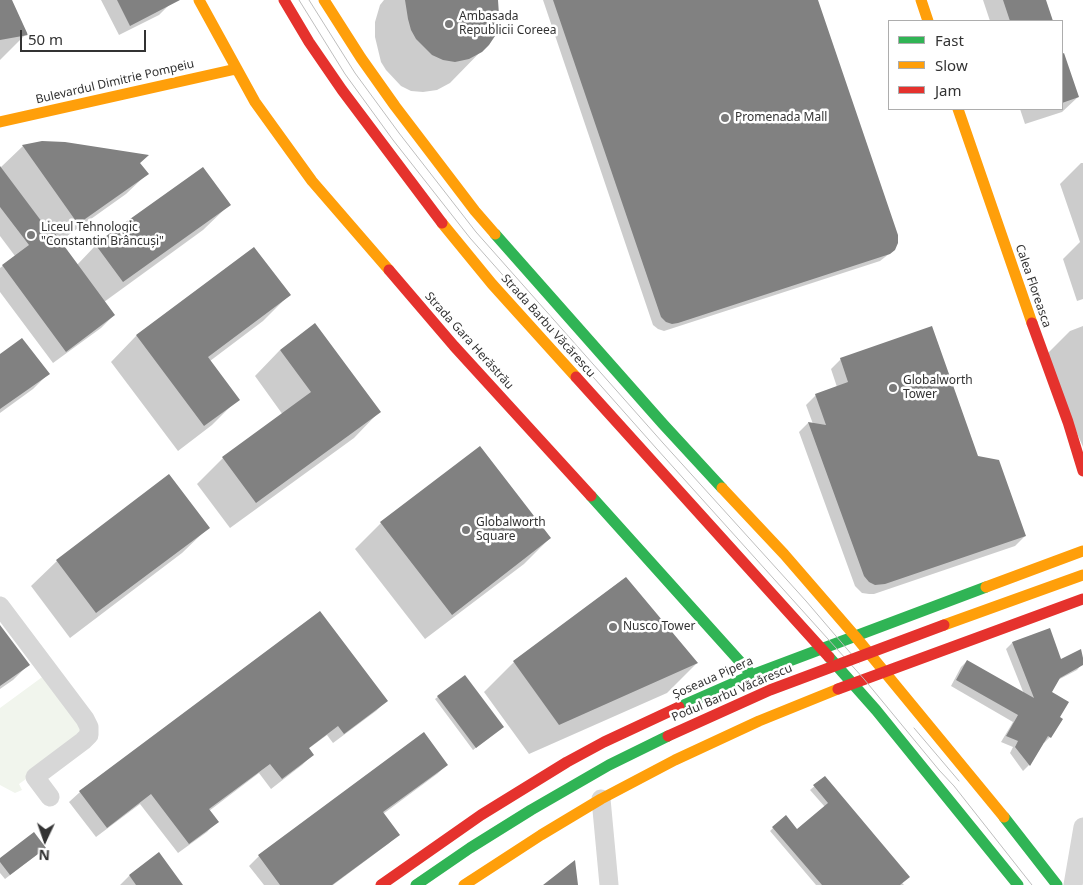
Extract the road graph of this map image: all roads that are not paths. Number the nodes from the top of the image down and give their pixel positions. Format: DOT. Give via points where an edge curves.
graph roads {
  1 [pos="199,0"];
  2 [pos="284,0"];
  3 [pos="324,0"];
  4 [pos="921,0"];
  5 [pos="928,20"];
  6 [pos="236,69"];
  7 [pos="958,110"];
  8 [pos="0,122"];
  9 [pos="1083,471"];
  10 [pos="1083,551"];
  11 [pos="1083,575"];
  12 [pos="1083,599"];
  13 [pos="0,606"];
  14 [pos="856,636"];
  15 [pos="822,648"];
  16 [pos="884,672"];
  17 [pos="752,675"];
  18 [pos="853,683"];
  19 [pos="50,797"];
  20 [pos="601,799"];
  21 [pos="1083,827"];
  22 [pos="381,885"];
  23 [pos="416,885"];
  24 [pos="464,885"];
  25 [pos="609,885"];
  26 [pos="1018,885"];
  27 [pos="1057,885"];
  28 [pos="1073,885"];
  1 -- 6 [label="main road, Strada Gara Herăstrău"];
  2 -- 15 [label="main road, Strada Barbu Văcărescu" via="348,98 454,239"];
  3 -- 14 [label="main road, Strada Barbu Văcărescu" via="395,106 475,212"];
  4 -- 5 [label="main road"];
  6 -- 8 [label="main road, Bulevardul Dimitrie Pompeiu"];
  6 -- 17 [label="main road, Strada Gara Herăstrău" via="299,164 368,248"];
  7 -- 9 [label="main road, Calea Floreasca"];
  10 -- 14 [label="main road, Șoseaua Pipera"];
  11 -- 23 [label="main road, Podul Barbu Văcărescu, bridge" via="722,710 609,765 531,810"];
  12 -- 16 [label="main road"];
  13 -- 19 [label="street" via="89,727 89,735 83,741 35,777"];
  14 -- 15 [label="main road, Șoseaua Pipera"];
  14 -- 16 [label="main road, Strada Barbu Văcărescu"];
  15 -- 17 [label="main road, Șoseaua Pipera"];
  15 -- 18 [label="main road, Strada Barbu Văcărescu"];
  16 -- 18 [label="main road"];
  16 -- 27 [label="main road, Strada Barbu Văcărescu"];
  17 -- 22 [label="main road, Șoseaua Pipera" via="567,762 481,815"];
  18 -- 20 [label="main road" via="750,725"];
  18 -- 26 [label="main road, Strada Barbu Văcărescu"];
  20 -- 24 [label="main road"];
  20 -- 25 [label="street"];
  21 -- 28 [label="street"];
}
